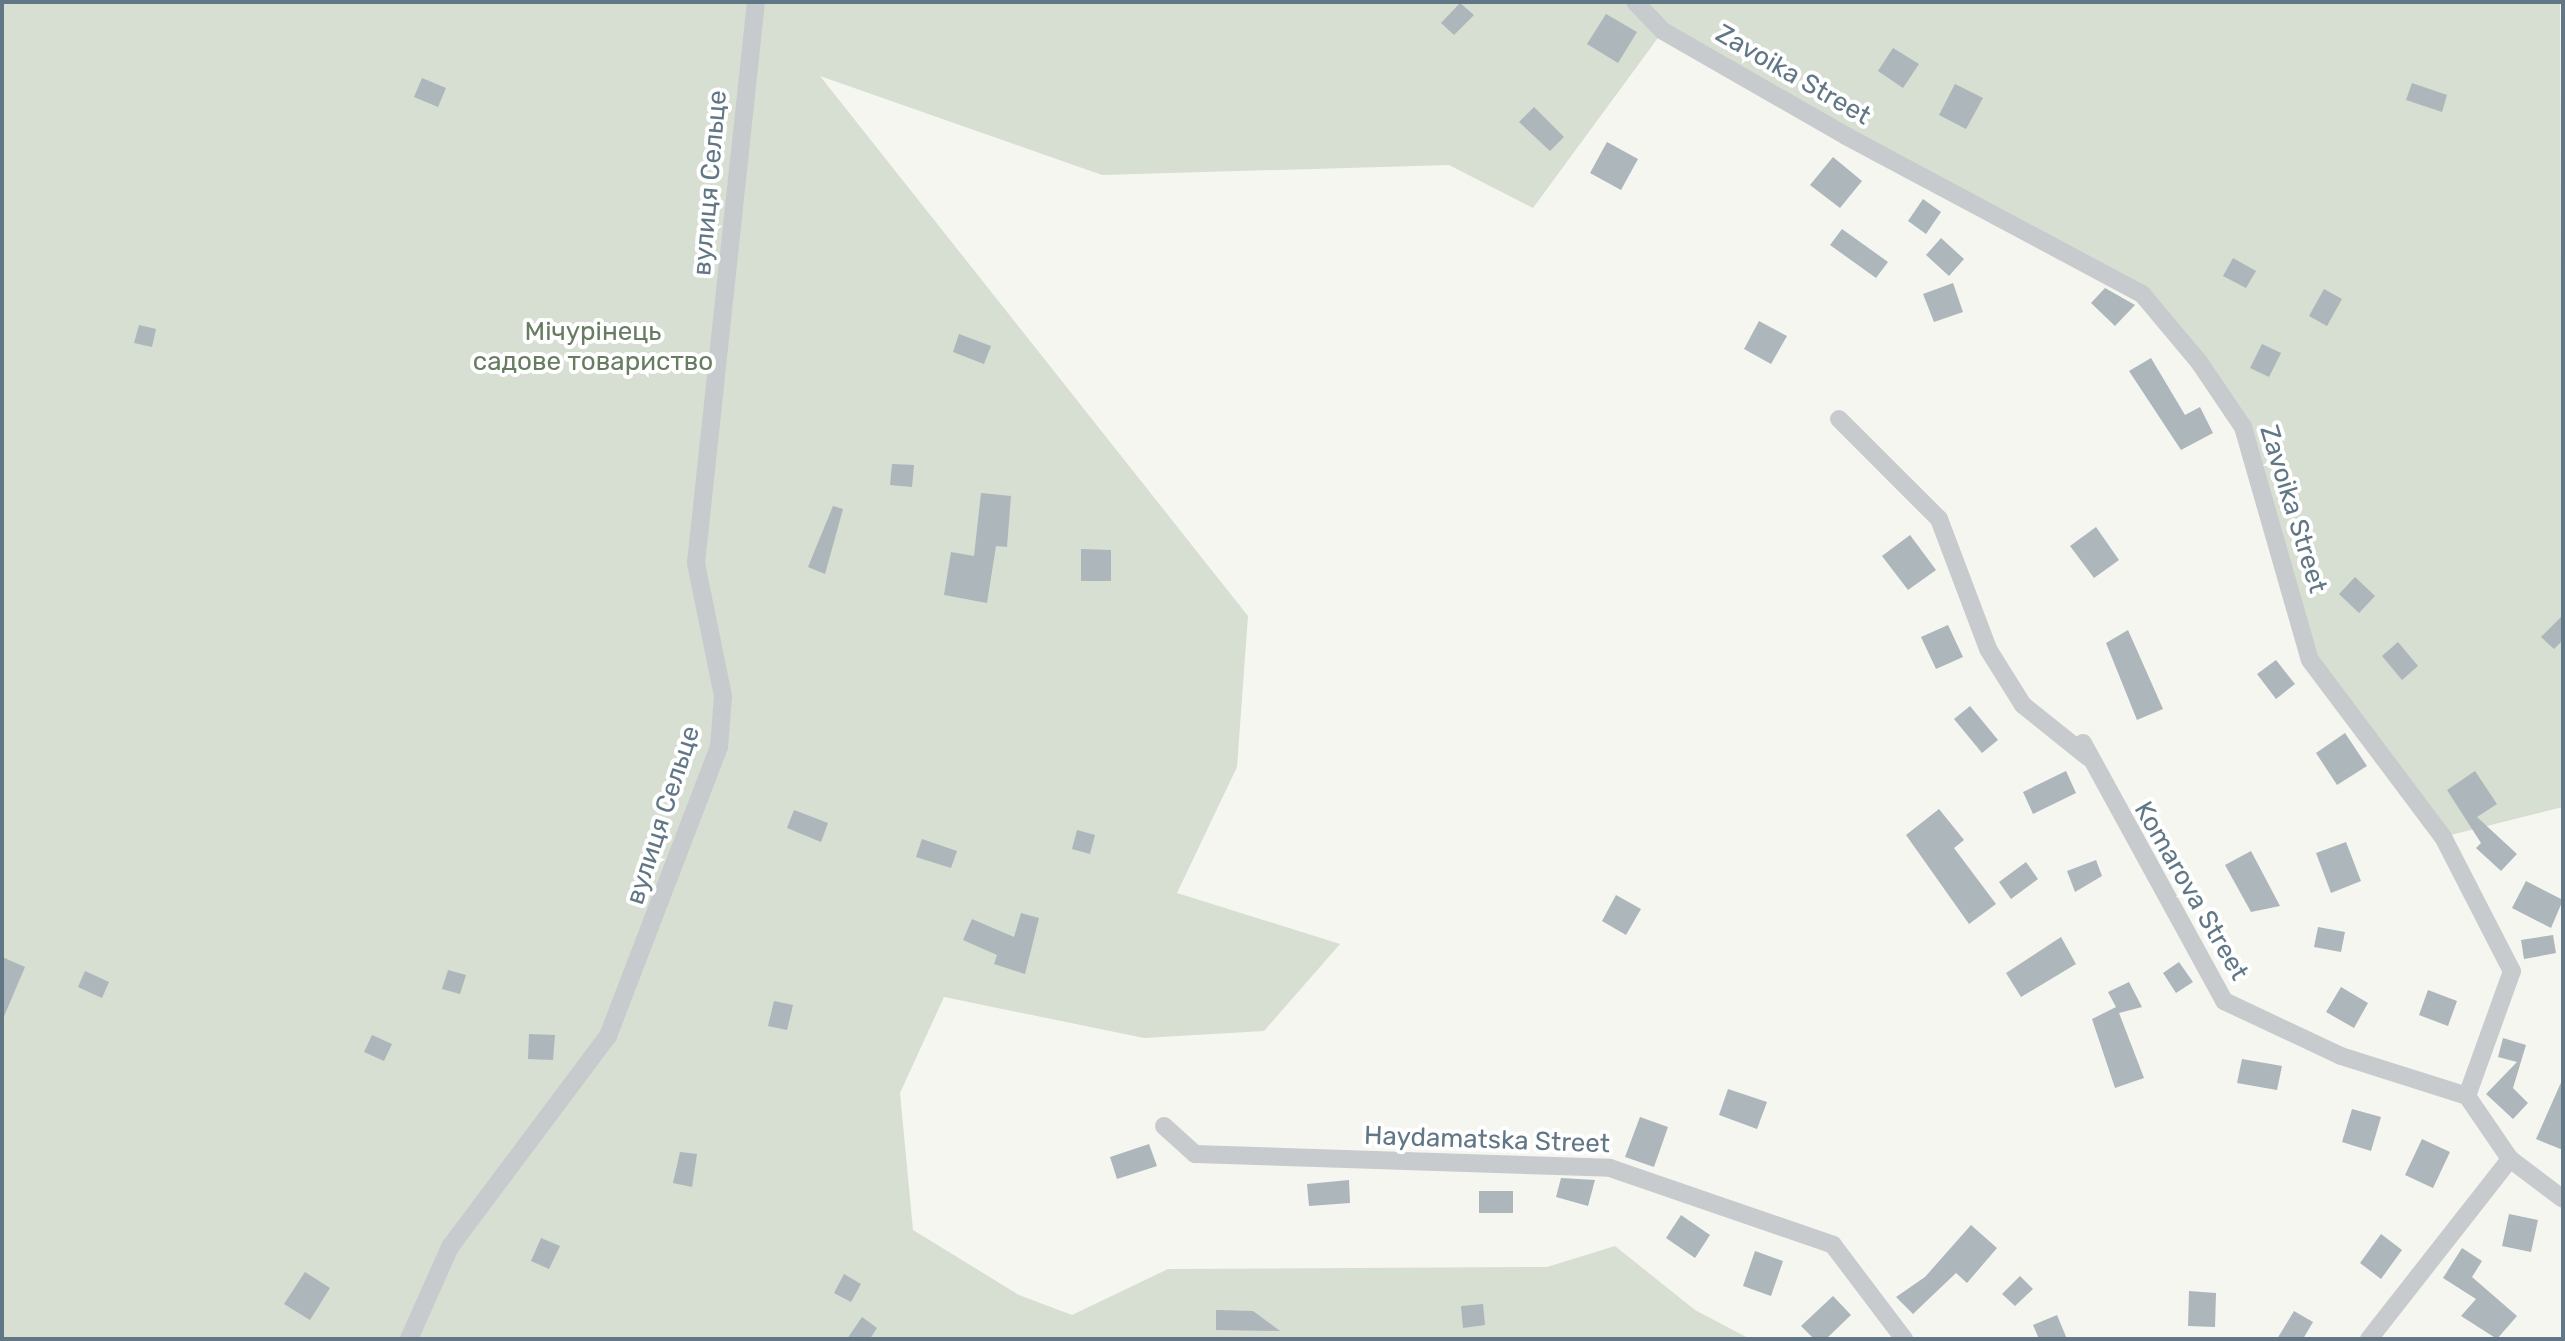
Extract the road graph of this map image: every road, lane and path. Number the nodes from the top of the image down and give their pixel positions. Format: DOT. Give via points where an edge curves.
graph roads {
  1 [pos="756,2"];
  2 [pos="1635,2"];
  3 [pos="1839,419"];
  4 [pos="2467,1096"];
  5 [pos="1164,1126"];
  6 [pos="2510,1159"];
  7 [pos="2563,1199"];
  8 [pos="409,1339"];
  9 [pos="1904,1339"];
  10 [pos="2369,1339"];
  1 -- 8 [label="street, вулиця Сельце" via="696,563 723,696 719,747 608,1036 450,1247"];
  2 -- 4 [label="street, Zavoika Street" via="1663,31 2142,294 2199,362 2243,427 2310,660 2443,837 2512,971"];
  3 -- 4 [label="street, Komarova Street" via="1939,519 1988,649 2023,705 2086,751 2224,1001 2341,1056"];
  4 -- 6 [label="street"];
  5 -- 9 [label="street, Haydamatska Street" via="1195,1154 1610,1168 1833,1245"];
  6 -- 7 [label="street"];
  6 -- 10 [label="street"];
}
